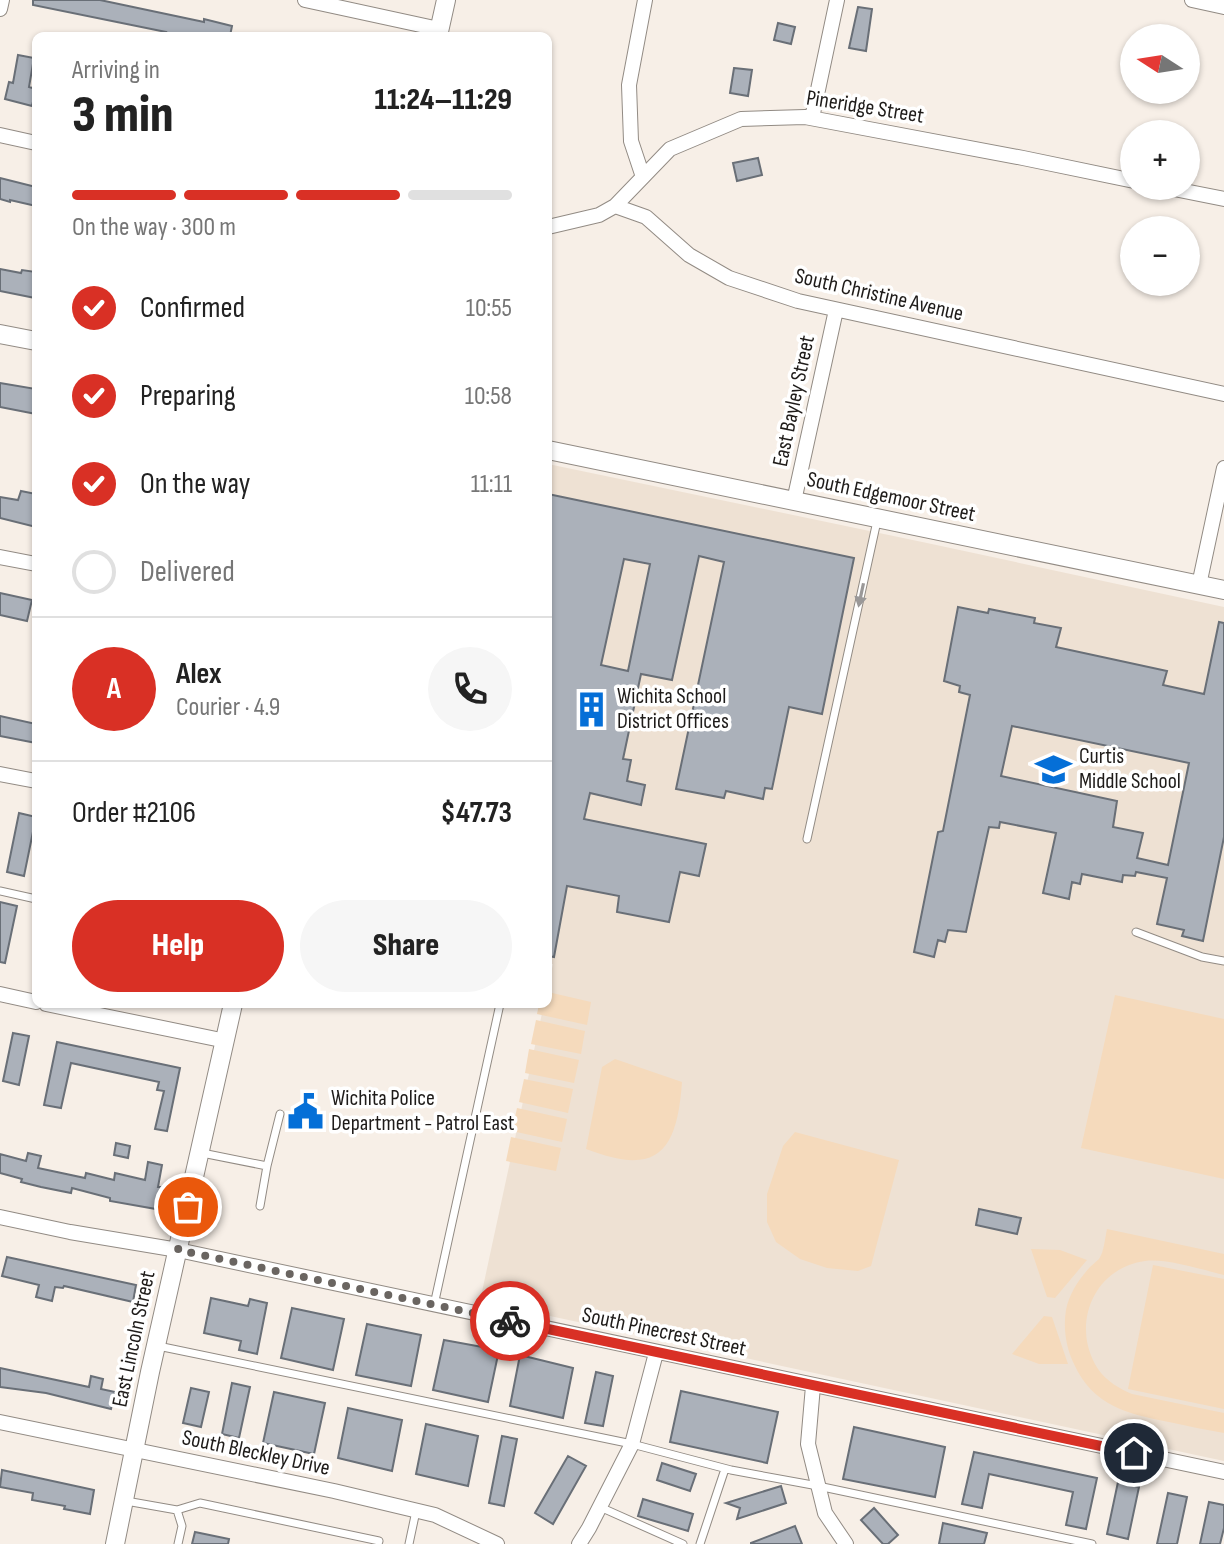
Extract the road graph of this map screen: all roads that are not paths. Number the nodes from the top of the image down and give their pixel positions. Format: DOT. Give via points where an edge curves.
graph roads {
  1 [pos="2,0"];
  2 [pos="305,0"];
  3 [pos="446,0"];
  4 [pos="645,0"];
  5 [pos="837,0"];
  6 [pos="1192,0"];
  7 [pos="1224,7"];
  8 [pos="0,9"];
  9 [pos="439,32"];
  10 [pos="812,118"];
  11 [pos="0,135"];
  12 [pos="32,142"];
  13 [pos="643,177"];
  14 [pos="1120,178"];
  15 [pos="1200,194"];
  16 [pos="1224,199"];
  17 [pos="615,206"];
  18 [pos="552,226"];
  19 [pos="836,310"];
  20 [pos="0,334"];
  21 [pos="32,340"];
  22 [pos="1224,394"];
  23 [pos="552,451"];
  24 [pos="1224,468"];
  25 [pos="794,501"];
  26 [pos="877,519"];
  27 [pos="0,557"];
  28 [pos="32,563"];
  29 [pos="1199,585"];
  30 [pos="1224,590"];
  31 [pos="0,774"];
  32 [pos="32,780"];
  33 [pos="807,839"];
  34 [pos="0,891"];
  35 [pos="32,898"];
  36 [pos="1136,932"];
  37 [pos="1224,961"];
  38 [pos="0,994"];
  39 [pos="32,1001"];
  40 [pos="65,1008"];
  41 [pos="232,1008"];
  42 [pos="499,1008"];
  43 [pos="226,1041"];
  44 [pos="280,1114"];
  45 [pos="200,1153"];
  46 [pos="267,1166"];
  47 [pos="260,1206"];
  48 [pos="0,1217"];
  49 [pos="178,1250"];
  50 [pos="434,1305"];
  51 [pos="156,1345"];
  52 [pos="656,1353"];
  53 [pos="813,1386"];
  54 [pos="0,1422"];
  55 [pos="632,1444"];
  56 [pos="134,1450"];
  57 [pos="725,1469"];
  58 [pos="1224,1472"];
  59 [pos="818,1486"];
  60 [pos="124,1500"];
  61 [pos="600,1507"];
  62 [pos="177,1510"];
  63 [pos="416,1511"];
  64 [pos="115,1544"];
  65 [pos="178,1544"];
  66 [pos="378,1544"];
  67 [pos="409,1544"];
  68 [pos="497,1544"];
  69 [pos="579,1544"];
  70 [pos="683,1544"];
  71 [pos="700,1544"];
  72 [pos="846,1544"];
  73 [pos="1092,1544"];
  1 -- 8 [label="street"];
  2 -- 9 [label="street"];
  3 -- 9 [label="street"];
  4 -- 13 [label="street" via="629,85 631,141"];
  5 -- 10 [label="street"];
  6 -- 7 [label="street"];
  10 -- 13 [label="street, Pineridge Street" via="741,119 670,149"];
  10 -- 14 [label="street, Pineridge Street"];
  11 -- 12 [label="street"];
  13 -- 17 [label="street, Pineridge Street"];
  15 -- 16 [label="street"];
  17 -- 18 [label="street"];
  17 -- 19 [label="street, South Christine Avenue" via="646,217 689,255 729,278"];
  19 -- 22 [label="street, South Christine Avenue"];
  19 -- 25 [label="street, East Bayley Street"];
  20 -- 21 [label="street"];
  23 -- 25 [label="street, South Edgemoor Street"];
  24 -- 29 [label="street"];
  25 -- 26 [label="street, South Edgemoor Street"];
  26 -- 29 [label="street, South Edgemoor Street"];
  26 -- 33 [label="lane, one-way"];
  27 -- 28 [label="street"];
  29 -- 30 [label="street, South Edgemoor Street"];
  31 -- 32 [label="street"];
  34 -- 35 [label="lane"];
  36 -- 37 [label="lane"];
  38 -- 39 [label="street"];
  40 -- 43 [label="street"];
  41 -- 43 [label="street, East Lincoln Street"];
  42 -- 50 [label="lane"];
  43 -- 45 [label="street, East Lincoln Street"];
  44 -- 46 [label="lane"];
  45 -- 46 [label="lane"];
  45 -- 49 [label="street, East Lincoln Street"];
  46 -- 47 [label="lane"];
  48 -- 49 [label="street, South Pinecrest Street"];
  49 -- 50 [label="street, South Pinecrest Street"];
  49 -- 51 [label="street, East Lincoln Street"];
  50 -- 52 [label="street, South Pinecrest Street"];
  51 -- 55 [label="lane"];
  51 -- 56 [label="street, East Lincoln Street"];
  52 -- 53 [label="street, South Pinecrest Street"];
  52 -- 55 [label="street"];
  53 -- 58 [label="street, South Pinecrest Street"];
  53 -- 59 [label="street" via="808,1444"];
  54 -- 56 [label="street, South Bleckley Drive"];
  55 -- 57 [label="lane"];
  55 -- 61 [label="street"];
  56 -- 60 [label="street, East Lincoln Street"];
  56 -- 63 [label="street, South Bleckley Drive"];
  57 -- 59 [label="lane"];
  57 -- 71 [label="lane"];
  59 -- 72 [label="street" via="825,1513"];
  59 -- 73 [label="lane"];
  60 -- 62 [label="lane"];
  60 -- 64 [label="street, East Lincoln Street"];
  61 -- 69 [label="street"];
  61 -- 70 [label="lane"];
  62 -- 65 [label="lane" via="182,1526"];
  62 -- 66 [label="lane" via="200,1503"];
  63 -- 67 [label="lane"];
  63 -- 68 [label="street, South Bleckley Drive"];
}
